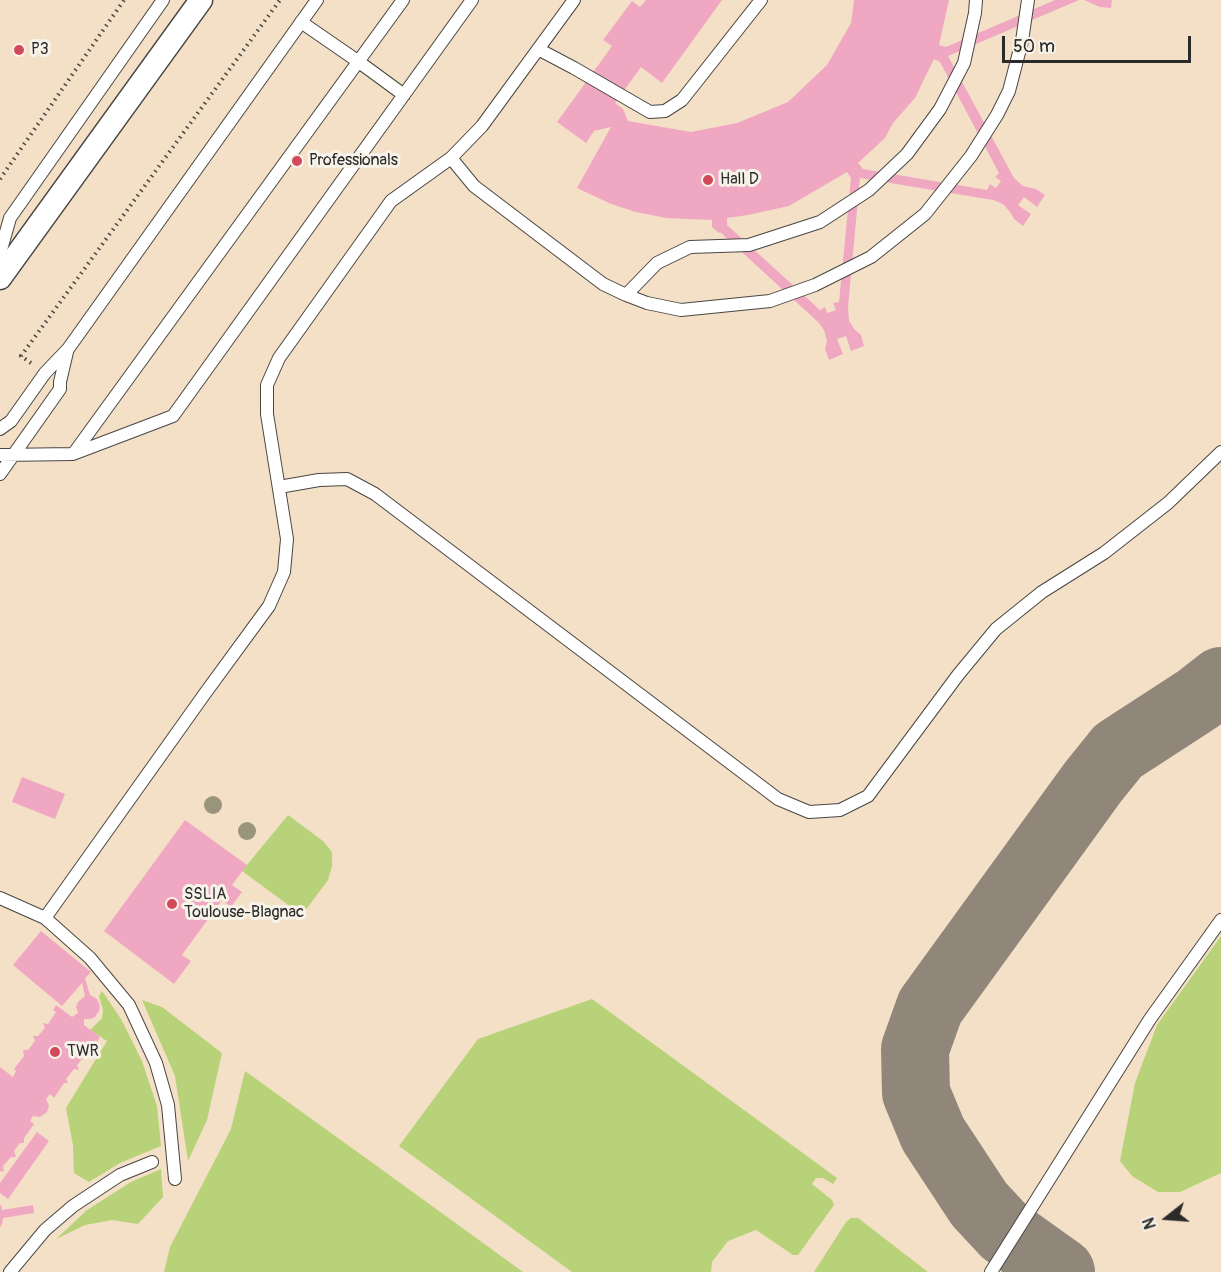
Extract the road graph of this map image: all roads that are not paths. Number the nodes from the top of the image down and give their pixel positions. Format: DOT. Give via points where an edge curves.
graph roads {
  1 [pos="163,0"];
  2 [pos="201,0"];
  3 [pos="317,0"];
  4 [pos="403,0"];
  5 [pos="472,0"];
  6 [pos="574,0"];
  7 [pos="761,0"];
  8 [pos="976,0"];
  9 [pos="1028,0"];
  10 [pos="301,22"];
  11 [pos="538,49"];
  12 [pos="359,62"];
  13 [pos="404,95"];
  14 [pos="451,158"];
  15 [pos="0,253"];
  16 [pos="0,278"];
  17 [pos="626,295"];
  18 [pos="68,349"];
  19 [pos="0,429"];
  20 [pos="1221,452"];
  21 [pos="73,454"];
  22 [pos="6,455"];
  23 [pos="0,474"];
  24 [pos="279,487"];
  25 [pos="0,897"];
  26 [pos="45,918"];
  27 [pos="1221,920"];
  28 [pos="152,1162"];
  29 [pos="175,1179"];
  30 [pos="10,1272"];
  31 [pos="991,1272"];
  1 -- 15 [label="lane" via="10,218"];
  2 -- 16 [label="street"];
  3 -- 10 [label="lane"];
  4 -- 12 [label="lane"];
  5 -- 13 [label="lane"];
  6 -- 11 [label="lane"];
  7 -- 11 [label="lane" via="682,100 665,111 650,112"];
  8 -- 17 [label="lane" via="964,63 940,109 907,154 869,190 820,222 749,244 690,247 657,263"];
  9 -- 17 [label="lane" via="1009,91 997,115 971,156 925,214 871,257 770,302 681,310"];
  10 -- 12 [label="lane"];
  10 -- 18 [label="lane"];
  11 -- 14 [label="lane" via="482,126"];
  12 -- 13 [label="lane"];
  12 -- 21 [label="lane"];
  13 -- 21 [label="lane" via="173,416"];
  14 -- 17 [label="lane" via="474,186 603,284"];
  14 -- 24 [label="lane" via="391,201 279,358 267,386 267,414"];
  18 -- 19 [label="lane" via="45,373 11,421"];
  18 -- 22 [label="lane" via="60,389"];
  20 -- 24 [label="lane" via="1168,503 996,629 868,796 840,810 809,812 778,799 375,494 347,479"];
  21 -- 22 [label="lane"];
  22 -- 23 [label="lane"];
  24 -- 26 [label="lane" via="287,538 284,572 269,606"];
  25 -- 26 [label="lane"];
  26 -- 29 [label="lane" via="90,958 129,1005 156,1063 168,1105"];
  27 -- 31 [label="lane" via="1150,1018"];
  28 -- 30 [label="lane" via="120,1175 73,1206 45,1230"];
}
